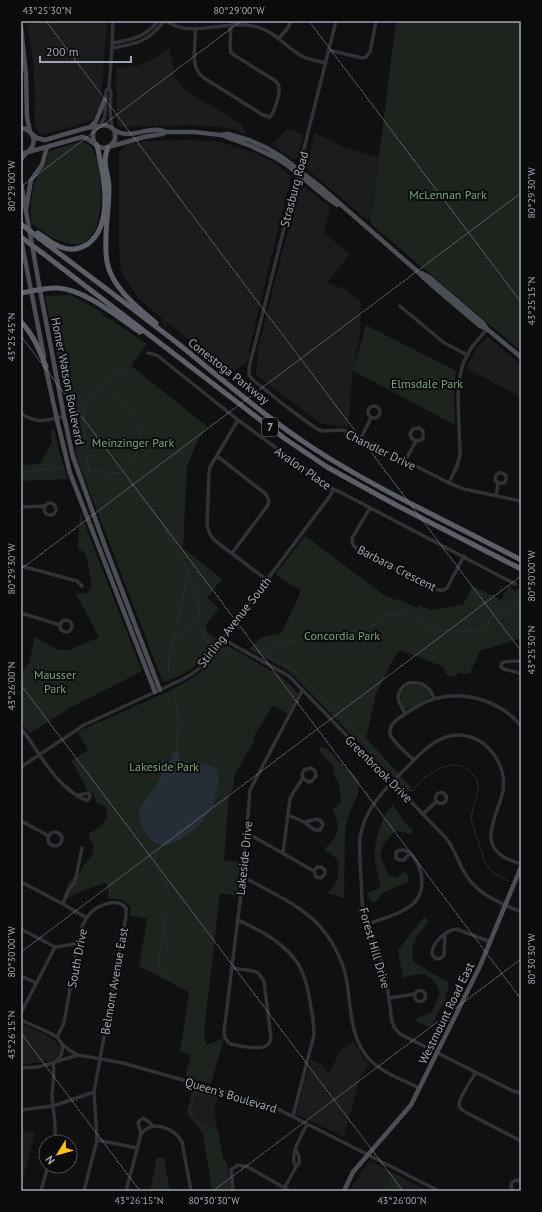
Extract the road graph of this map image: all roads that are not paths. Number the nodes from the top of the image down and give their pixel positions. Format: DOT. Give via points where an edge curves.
graph roads {
  1 [pos="113,21"];
  2 [pos="158,21"];
  3 [pos="165,21"];
  4 [pos="291,21"];
  5 [pos="336,21"];
  6 [pos="376,21"];
  7 [pos="231,25"];
  8 [pos="21,27"];
  9 [pos="195,29"];
  10 [pos="150,30"];
  11 [pos="153,34"];
  12 [pos="279,38"];
  13 [pos="132,40"];
  14 [pos="113,43"];
  15 [pos="133,44"];
  16 [pos="112,48"];
  17 [pos="329,50"];
  18 [pos="326,63"];
  19 [pos="109,87"];
  20 [pos="105,99"];
  21 [pos="100,126"];
  22 [pos="21,128"];
  23 [pos="90,128"];
  24 [pos="113,128"];
  25 [pos="166,132"];
  26 [pos="31,133"];
  27 [pos="96,144"];
  28 [pos="46,147"];
  29 [pos="109,147"];
  30 [pos="23,153"];
  31 [pos="21,159"];
  32 [pos="299,172"];
  33 [pos="21,183"];
  34 [pos="25,213"];
  35 [pos="21,224"];
  36 [pos="38,235"];
  37 [pos="21,238"];
  38 [pos="31,291"];
  39 [pos="40,292"];
  40 [pos="21,293"];
  41 [pos="400,306"];
  42 [pos="21,322"];
  43 [pos="487,329"];
  44 [pos="174,340"];
  45 [pos="158,343"];
  46 [pos="148,353"];
  47 [pos="467,355"];
  48 [pos="252,357"];
  49 [pos="521,357"];
  50 [pos="46,367"];
  51 [pos="21,414"];
  52 [pos="64,416"];
  53 [pos="56,418"];
  54 [pos="372,418"];
  55 [pos="238,420"];
  56 [pos="362,438"];
  57 [pos="416,441"];
  58 [pos="216,456"];
  59 [pos="405,461"];
  60 [pos="448,483"];
  61 [pos="498,483"];
  62 [pos="333,490"];
  63 [pos="496,496"];
  64 [pos="521,501"];
  65 [pos="44,506"];
  66 [pos="21,507"];
  67 [pos="370,508"];
  68 [pos="232,553"];
  69 [pos="464,556"];
  70 [pos="521,560"];
  71 [pos="21,566"];
  72 [pos="521,569"];
  73 [pos="267,580"];
  74 [pos="515,584"];
  75 [pos="82,586"];
  76 [pos="21,613"];
  77 [pos="60,624"];
  78 [pos="223,639"];
  79 [pos="519,661"];
  80 [pos="519,673"];
  81 [pos="158,691"];
  82 [pos="302,691"];
  83 [pos="434,699"];
  84 [pos="405,714"];
  85 [pos="521,726"];
  86 [pos="21,729"];
  87 [pos="39,754"];
  88 [pos="414,760"];
  89 [pos="21,767"];
  90 [pos="303,778"];
  91 [pos="392,782"];
  92 [pos="78,795"];
  93 [pos="436,801"];
  94 [pos="423,814"];
  95 [pos="288,815"];
  96 [pos="21,821"];
  97 [pos="304,822"];
  98 [pos="247,833"];
  99 [pos="49,836"];
  100 [pos="82,848"];
  101 [pos="283,853"];
  102 [pos="409,854"];
  103 [pos="521,866"];
  104 [pos="314,871"];
  105 [pos="243,876"];
  106 [pos="21,882"];
  107 [pos="63,904"];
  108 [pos="122,904"];
  109 [pos="506,906"];
  110 [pos="521,912"];
  111 [pos="87,918"];
  112 [pos="237,920"];
  113 [pos="367,925"];
  114 [pos="21,929"];
  115 [pos="445,934"];
  116 [pos="79,942"];
  117 [pos="491,942"];
  118 [pos="55,947"];
  119 [pos="232,968"];
  120 [pos="21,976"];
  121 [pos="36,983"];
  122 [pos="415,994"];
  123 [pos="389,998"];
  124 [pos="21,1013"];
  125 [pos="21,1020"];
  126 [pos="57,1037"];
  127 [pos="62,1044"];
  128 [pos="438,1053"];
  129 [pos="78,1056"];
  130 [pos="100,1059"];
  131 [pos="54,1062"];
  132 [pos="21,1068"];
  133 [pos="476,1072"];
  134 [pos="419,1088"];
  135 [pos="94,1092"];
  136 [pos="521,1093"];
  137 [pos="53,1106"];
  138 [pos="21,1110"];
  139 [pos="292,1116"];
  140 [pos="307,1124"];
  141 [pos="153,1126"];
  142 [pos="55,1134"];
  143 [pos="141,1134"];
  144 [pos="97,1140"];
  145 [pos="521,1141"];
  146 [pos="137,1148"];
  147 [pos="296,1151"];
  148 [pos="368,1156"];
  149 [pos="296,1167"];
  150 [pos="46,1174"];
  151 [pos="521,1181"];
  152 [pos="285,1188"];
  153 [pos="41,1191"];
  154 [pos="84,1191"];
  155 [pos="126,1191"];
  156 [pos="191,1191"];
  157 [pos="233,1191"];
  158 [pos="290,1191"];
  159 [pos="344,1191"];
  160 [pos="439,1191"];
  161 [pos="513,1191"];
  1 -- 14 [label="street"];
  2 -- 10 [label="street"];
  3 -- 9 [label="street" via="182,28"];
  3 -- 11 [label="street"];
  4 -- 12 [label="street"];
  5 -- 17 [label="street, Strasburg Road"];
  6 -- 17 [label="street" via="370,52 366,57"];
  7 -- 9 [label="street"];
  7 -- 9 [label="street" via="231,53 278,85 279,91 270,117 197,72 194,63"];
  7 -- 12 [label="street" via="256,26"];
  8 -- 26 [label="main road" via="27,117"];
  10 -- 11 [label="street"];
  10 -- 13 [label="street"];
  11 -- 15 [label="street"];
  12 -- 18 [label="street" via="302,56"];
  13 -- 14 [label="street"];
  13 -- 15 [label="street"];
  14 -- 16 [label="street"];
  15 -- 16 [label="street"];
  16 -- 19 [label="street"];
  17 -- 18 [label="street, Strasburg Road"];
  18 -- 32 [label="street, Strasburg Road"];
  19 -- 20 [label="street"];
  19 -- 24 [label="street"];
  20 -- 21 [label="street" via="105,116"];
  20 -- 23 [label="main road" via="96,121"];
  21 -- 23 [label="main road"];
  21 -- 24 [label="main road"];
  21 -- 27 [label="main road" via="93,134"];
  22 -- 26 [label="main road"];
  23 -- 26 [label="main road" via="45,140"];
  24 -- 25 [label="main road" via="118,133 126,135 162,130"];
  24 -- 29 [label="main road" via="115,140"];
  25 -- 29 [label="main road"];
  25 -- 32 [label="main road" via="235,136 282,156"];
  26 -- 30 [label="main road" via="33,144"];
  27 -- 28 [label="main road" via="82,137"];
  27 -- 29 [label="main road" via="102,148"];
  27 -- 36 [label="highway" via="102,166 105,195 104,215 99,232 90,243 68,249"];
  28 -- 30 [label="main road"];
  28 -- 34 [label="main road" via="42,166 31,180"];
  29 -- 44 [label="highway" via="104,160 109,188 107,263 119,287"];
  30 -- 31 [label="main road"];
  32 -- 43 [label="main road" via="417,271 429,277"];
  32 -- 48 [label="street, Strasburg Road"];
  33 -- 34 [label="main road, Homer Watson Boulevard"];
  34 -- 39 [label="main road, Homer Watson Boulevard"];
  35 -- 36 [label="highway, Conestoga Parkway / 7, bridge"];
  36 -- 44 [label="highway, Conestoga Parkway / 7"];
  37 -- 38 [label="main road, Homer Watson Boulevard"];
  37 -- 45 [label="highway, Conestoga Parkway / 7, bridge"];
  38 -- 39 [label="highway"];
  38 -- 40 [label="highway"];
  38 -- 50 [label="main road, Homer Watson Boulevard"];
  39 -- 45 [label="highway" via="56,288 76,292"];
  39 -- 52 [label="main road, Homer Watson Boulevard"];
  41 -- 47 [label="street" via="443,342"];
  42 -- 50 [label="highway" via="35,341"];
  43 -- 47 [label="street"];
  43 -- 49 [label="main road"];
  44 -- 70 [label="highway, Conestoga Parkway / 7" via="313,448 403,499"];
  45 -- 72 [label="highway, Conestoga Parkway / 7" via="284,438 327,467"];
  46 -- 55 [label="street, Avalon Place" via="158,356"];
  47 -- 60 [label="street" via="459,380 460,454"];
  48 -- 56 [label="street, Chandler Drive" via="248,368 249,375 288,408 319,429 345,431"];
  50 -- 53 [label="main road, Homer Watson Boulevard"];
  51 -- 53 [label="street" via="36,421"];
  52 -- 53 [label="street"];
  52 -- 81 [label="main road, Homer Watson Boulevard" via="78,474"];
  53 -- 81 [label="main road, Homer Watson Boulevard" via="70,473"];
  54 -- 56 [label="street"];
  55 -- 58 [label="street"];
  55 -- 62 [label="street, Avalon Place"];
  56 -- 59 [label="street, Chandler Drive"];
  57 -- 59 [label="street"];
  58 -- 68 [label="street" via="209,473 207,525 214,540"];
  58 -- 68 [label="street" via="266,494 269,501"];
  59 -- 60 [label="street, Chandler Drive"];
  60 -- 63 [label="street, Chandler Drive"];
  61 -- 63 [label="street"];
  62 -- 67 [label="street, Avalon Place"];
  62 -- 73 [label="street, Stirling Avenue South"];
  63 -- 64 [label="street, Chandler Drive"];
  65 -- 66 [label="street"];
  67 -- 69 [label="street, Avalon Place"];
  67 -- 69 [label="street, Barbara Crescent" via="352,538 353,545 439,591 449,586"];
  68 -- 73 [label="street"];
  69 -- 74 [label="street, Avalon Place"];
  71 -- 75 [label="street" via="77,580"];
  73 -- 78 [label="street, Stirling Avenue South"];
  76 -- 77 [label="street"];
  78 -- 81 [label="street, Stirling Avenue South" via="197,670"];
  78 -- 82 [label="street, Greenbrook Drive" via="289,676"];
  79 -- 80 [label="street"];
  79 -- 80 [label="street" via="504,662 501,667"];
  81 -- 87 [label="street, Stirling Avenue South" via="92,721"];
  82 -- 91 [label="street, Greenbrook Drive"];
  82 -- 98 [label="street, Lakeside Drive" via="250,790"];
  83 -- 84 [label="street"];
  83 -- 84 [label="street" via="431,691 423,684 406,684 399,692 398,700"];
  83 -- 85 [label="street" via="453,696 489,702 510,714"];
  84 -- 88 [label="street" via="393,723 390,732 393,739"];
  86 -- 87 [label="street"];
  87 -- 89 [label="street, Stirling Avenue South"];
  87 -- 92 [label="street" via="58,780"];
  88 -- 91 [label="street, Forest Hill Drive"];
  88 -- 103 [label="street, Forest Hill Drive" via="437,741 461,735 477,740 492,751 504,780 491,839 497,852"];
  90 -- 90 [label="street" via="308,782 312,781 316,771 306,768"];
  90 -- 95 [label="street" via="290,799"];
  91 -- 94 [label="street, Greenbrook Drive"];
  91 -- 113 [label="street, Forest Hill Drive" via="371,809 360,837 362,907"];
  93 -- 94 [label="street"];
  94 -- 109 [label="street, Greenbrook Drive" via="450,843 464,872 474,885 488,897"];
  95 -- 97 [label="street"];
  95 -- 101 [label="street"];
  96 -- 99 [label="street"];
  97 -- 97 [label="street" via="316,830 320,830 323,825 318,819"];
  98 -- 101 [label="street"];
  98 -- 105 [label="street, Lakeside Drive"];
  100 -- 107 [label="street" via="75,882"];
  101 -- 104 [label="street"];
  102 -- 113 [label="street" via="421,870 422,890 415,901 406,908"];
  103 -- 109 [label="main road, Westmount Road East"];
  105 -- 112 [label="street, Lakeside Drive"];
  105 -- 134 [label="street" via="307,914 319,925 328,936 345,975 355,1036 360,1048 377,1065"];
  106 -- 107 [label="street"];
  107 -- 111 [label="street"];
  108 -- 111 [label="street, South Drive" via="103,905"];
  108 -- 130 [label="street, Belmont Avenue East" via="126,908 126,916"];
  109 -- 110 [label="street, Greenbrook Drive"];
  109 -- 117 [label="main road, Westmount Road East"];
  111 -- 116 [label="street, South Drive" via="80,932"];
  112 -- 119 [label="street, Lakeside Drive"];
  112 -- 139 [label="street" via="277,941 285,948 297,961 307,984 314,1035"];
  113 -- 123 [label="street, Forest Hill Drive" via="383,967"];
  114 -- 118 [label="street"];
  115 -- 115 [label="street" via="432,949 436,959 444,955"];
  115 -- 117 [label="street" via="456,929"];
  116 -- 118 [label="street"];
  116 -- 126 [label="street, South Drive" via="64,1023"];
  117 -- 128 [label="main road, Westmount Road East"];
  118 -- 121 [label="street"];
  119 -- 119 [label="street, Lakeside Drive" via="254,971 264,981 271,1038 267,1046 258,1048 233,1044 225,1038"];
  120 -- 121 [label="street"];
  121 -- 124 [label="street"];
  122 -- 123 [label="street"];
  123 -- 128 [label="street, Forest Hill Drive" via="392,1022 398,1032"];
  125 -- 126 [label="street, Queen's Boulevard"];
  126 -- 127 [label="street, Queen's Boulevard"];
  127 -- 129 [label="street, Queen's Boulevard"];
  127 -- 131 [label="street" via="63,1052"];
  128 -- 133 [label="street, Forest Hill Drive"];
  128 -- 134 [label="main road, Westmount Road East"];
  129 -- 130 [label="street, Queen's Boulevard"];
  129 -- 131 [label="street, Queen's Boulevard"];
  130 -- 135 [label="street, Belmont Avenue East"];
  130 -- 139 [label="street, Queen's Boulevard" via="254,1100"];
  131 -- 132 [label="street, Queen's Boulevard"];
  131 -- 137 [label="street"];
  133 -- 136 [label="street, Forest Hill Drive"];
  133 -- 145 [label="street" via="461,1098 461,1109"];
  134 -- 148 [label="main road, Westmount Road East" via="409,1108"];
  135 -- 137 [label="street"];
  135 -- 144 [label="street, Belmont Avenue East"];
  137 -- 138 [label="street"];
  137 -- 142 [label="street"];
  139 -- 140 [label="street, Queen's Boulevard"];
  140 -- 147 [label="street"];
  140 -- 148 [label="street, Queen's Boulevard"];
  141 -- 143 [label="street"];
  141 -- 143 [label="street" via="143,1118 138,1122"];
  141 -- 156 [label="street" via="172,1130 180,1137"];
  143 -- 146 [label="street"];
  144 -- 146 [label="street"];
  144 -- 154 [label="street, Belmont Avenue East"];
  146 -- 155 [label="street"];
  147 -- 149 [label="street" via="293,1159"];
  147 -- 149 [label="street" via="300,1159"];
  148 -- 159 [label="main road, Westmount Road East" via="353,1172"];
  148 -- 160 [label="street, Queen's Boulevard"];
  149 -- 152 [label="street"];
  150 -- 153 [label="street"];
  151 -- 161 [label="street" via="512,1182"];
  152 -- 157 [label="street" via="248,1167 238,1165 231,1170"];
  152 -- 158 [label="street"];
}
